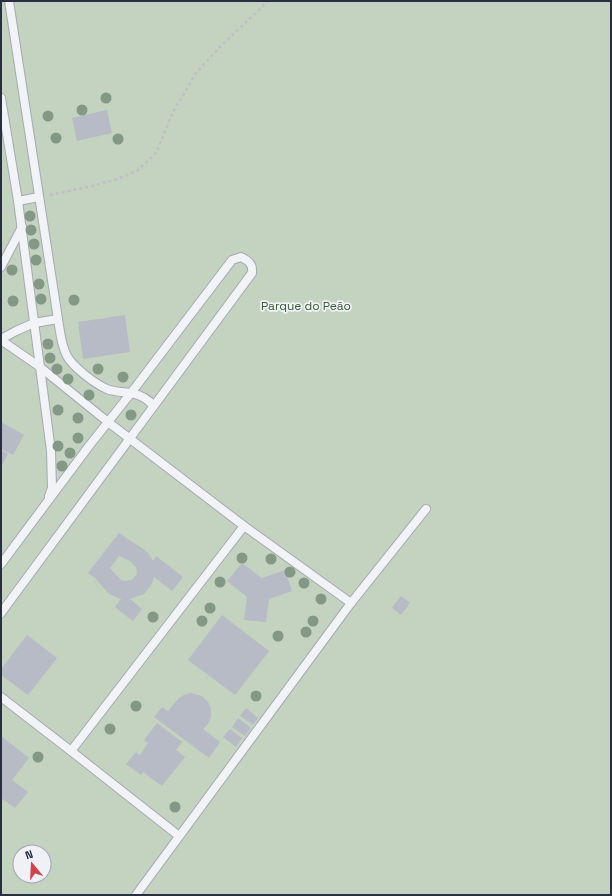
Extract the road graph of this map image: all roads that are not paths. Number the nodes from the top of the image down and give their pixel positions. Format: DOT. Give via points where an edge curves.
graph roads {
  1 [pos="9,1"];
  2 [pos="1,98"];
  3 [pos="39,197"];
  4 [pos="18,201"];
  5 [pos="22,227"];
  6 [pos="1,267"];
  7 [pos="58,319"];
  8 [pos="34,323"];
  9 [pos="1,340"];
  10 [pos="40,367"];
  11 [pos="131,393"];
  12 [pos="154,406"];
  13 [pos="108,422"];
  14 [pos="130,439"];
  15 [pos="45,505"];
  16 [pos="426,508"];
  17 [pos="244,526"];
  18 [pos="1,564"];
  19 [pos="351,603"];
  20 [pos="1,613"];
  21 [pos="1,697"];
  22 [pos="71,751"];
  23 [pos="179,836"];
  24 [pos="136,895"];
  1 -- 3 [label="lane"];
  2 -- 4 [label="lane"];
  3 -- 4 [label="lane"];
  3 -- 7 [label="lane"];
  4 -- 5 [label="lane"];
  5 -- 6 [label="lane"];
  5 -- 8 [label="lane"];
  7 -- 8 [label="lane"];
  7 -- 11 [label="lane" via="63,347 72,364 108,390"];
  8 -- 9 [label="lane" via="16,330"];
  8 -- 10 [label="lane"];
  9 -- 10 [label="lane"];
  10 -- 13 [label="lane"];
  10 -- 15 [label="lane" via="51,451 52,488"];
  11 -- 12 [label="lane" via="140,395"];
  11 -- 12 [label="lane" via="232,260 241,257 248,260 252,266 252,273"];
  11 -- 13 [label="lane"];
  12 -- 14 [label="lane"];
  13 -- 14 [label="lane"];
  13 -- 15 [label="lane"];
  14 -- 17 [label="lane"];
  14 -- 20 [label="lane"];
  15 -- 18 [label="lane"];
  16 -- 19 [label="lane"];
  17 -- 19 [label="lane"];
  17 -- 22 [label="lane"];
  19 -- 23 [label="lane"];
  21 -- 22 [label="lane"];
  22 -- 23 [label="lane"];
  23 -- 24 [label="lane"];
}
